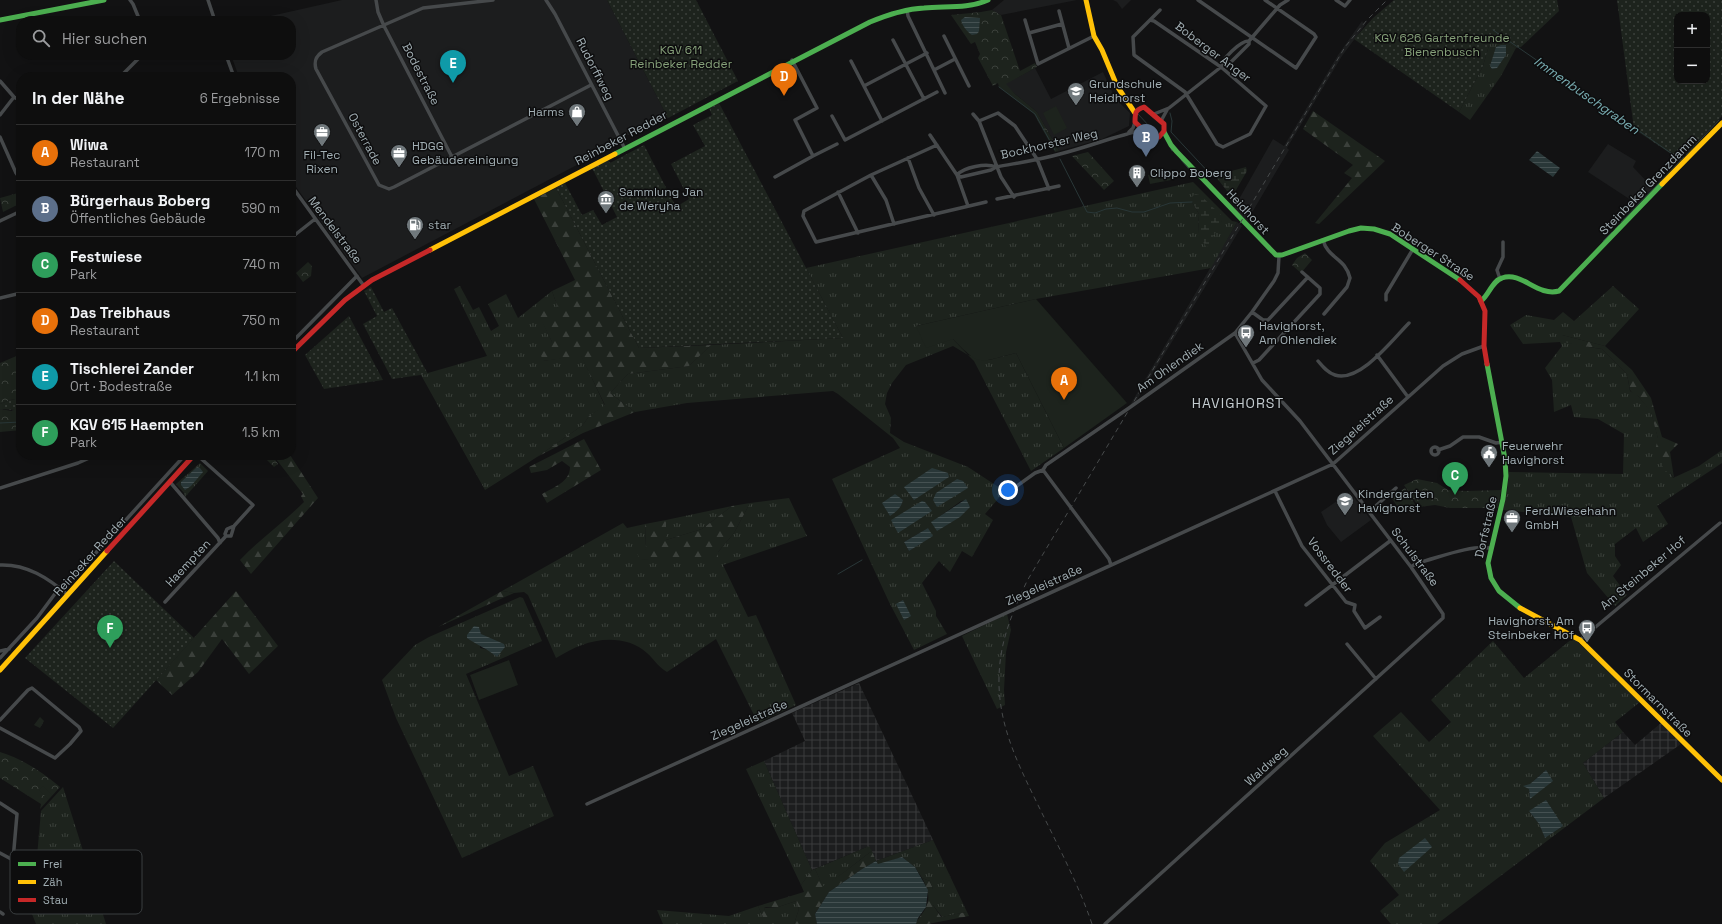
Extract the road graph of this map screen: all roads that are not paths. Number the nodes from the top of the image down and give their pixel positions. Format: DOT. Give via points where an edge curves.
graph roads {
  1 [pos="104,0"];
  2 [pos="130,0"];
  3 [pos="208,0"];
  4 [pos="376,0"];
  5 [pos="493,0"];
  6 [pos="546,0"];
  7 [pos="988,0"];
  8 [pos="1086,0"];
  9 [pos="1198,0"];
  10 [pos="1265,0"];
  11 [pos="1280,0"];
  12 [pos="1288,0"];
  13 [pos="1336,0"];
  14 [pos="1350,0"];
  15 [pos="134,2"];
  16 [pos="1279,7"];
  17 [pos="907,10"];
  18 [pos="1160,10"];
  19 [pos="1059,11"];
  20 [pos="21,16"];
  21 [pos="138,16"];
  22 [pos="213,16"];
  23 [pos="16,17"];
  24 [pos="0,20"];
  25 [pos="1025,20"];
  26 [pos="1150,20"];
  27 [pos="1062,24"];
  28 [pos="384,26"];
  29 [pos="1028,33"];
  30 [pos="944,36"];
  31 [pos="1094,36"];
  32 [pos="893,40"];
  33 [pos="1250,40"];
  34 [pos="1069,48"];
  35 [pos="926,53"];
  36 [pos="955,59"];
  37 [pos="137,60"];
  38 [pos="228,60"];
  39 [pos="792,60"];
  40 [pos="851,61"];
  41 [pos="906,64"];
  42 [pos="1221,67"];
  43 [pos="934,70"];
  44 [pos="125,72"];
  45 [pos="232,72"];
  46 [pos="0,81"];
  47 [pos="591,86"];
  48 [pos="864,86"];
  49 [pos="969,86"];
  50 [pos="937,92"];
  51 [pos="946,93"];
  52 [pos="1187,95"];
  53 [pos="14,98"];
  54 [pos="924,99"];
  55 [pos="1128,100"];
  56 [pos="1142,108"];
  57 [pos="1169,108"];
  58 [pos="1135,113"];
  59 [pos="973,114"];
  60 [pos="1154,114"];
  61 [pos="0,115"];
  62 [pos="832,116"];
  63 [pos="882,120"];
  64 [pos="1161,120"];
  65 [pos="979,121"];
  66 [pos="1135,122"];
  67 [pos="1722,123"];
  68 [pos="1143,130"];
  69 [pos="1164,132"];
  70 [pos="1128,133"];
  71 [pos="930,135"];
  72 [pos="0,137"];
  73 [pos="1158,137"];
  74 [pos="837,144"];
  75 [pos="937,145"];
  76 [pos="1171,145"];
  77 [pos="624,147"];
  78 [pos="813,156"];
  79 [pos="452,157"];
  80 [pos="908,158"];
  81 [pos="1037,159"];
  82 [pos="996,167"];
  83 [pos="16,173"];
  84 [pos="871,175"];
  85 [pos="957,175"];
  86 [pos="775,177"];
  87 [pos="1060,186"];
  88 [pos="1049,189"];
  89 [pos="838,192"];
  90 [pos="296,193"];
  91 [pos="1014,197"];
  92 [pos="997,199"];
  93 [pos="986,202"];
  94 [pos="968,206"];
  95 [pos="16,213"];
  96 [pos="934,215"];
  97 [pos="315,219"];
  98 [pos="0,220"];
  99 [pos="894,224"];
  100 [pos="858,233"];
  101 [pos="296,234"];
  102 [pos="1323,240"];
  103 [pos="1503,242"];
  104 [pos="1413,250"];
  105 [pos="1279,256"];
  106 [pos="1302,272"];
  107 [pos="357,276"];
  108 [pos="1308,277"];
  109 [pos="1500,279"];
  110 [pos="364,286"];
  111 [pos="16,294"];
  112 [pos="0,298"];
  113 [pos="1386,300"];
  114 [pos="1481,302"];
  115 [pos="1252,312"];
  116 [pos="1324,314"];
  117 [pos="1409,323"];
  118 [pos="1235,333"];
  119 [pos="296,338"];
  120 [pos="1484,346"];
  121 [pos="296,348"];
  122 [pos="1377,355"];
  123 [pos="1318,361"];
  124 [pos="1252,364"];
  125 [pos="1408,397"];
  126 [pos="1503,442"];
  127 [pos="1438,450"];
  128 [pos="85,460"];
  129 [pos="180,460"];
  130 [pos="191,460"];
  131 [pos="202,460"];
  132 [pos="1333,464"];
  133 [pos="1043,470"];
  134 [pos="170,482"];
  135 [pos="0,488"];
  136 [pos="1396,488"];
  137 [pos="1275,491"];
  138 [pos="1003,496"];
  139 [pos="1369,512"];
  140 [pos="1720,523"];
  141 [pos="234,526"];
  142 [pos="226,536"];
  143 [pos="1390,541"];
  144 [pos="220,543"];
  145 [pos="1490,548"];
  146 [pos="0,565"];
  147 [pos="1112,565"];
  148 [pos="1411,567"];
  149 [pos="1332,585"];
  150 [pos="60,587"];
  151 [pos="68,595"];
  152 [pos="165,602"];
  153 [pos="1306,605"];
  154 [pos="1380,616"];
  155 [pos="1440,623"];
  156 [pos="1580,640"];
  157 [pos="1348,644"];
  158 [pos="10,648"];
  159 [pos="0,651"];
  160 [pos="0,658"];
  161 [pos="0,670"];
  162 [pos="1376,679"];
  163 [pos="0,720"];
  164 [pos="0,728"];
  165 [pos="1722,780"];
  166 [pos="0,803"];
  167 [pos="588,804"];
  168 [pos="14,850"];
  169 [pos="0,853"];
  170 [pos="10,858"];
  171 [pos="1105,924"];
  1 -- 20 [label="street"];
  2 -- 15 [label="street"];
  3 -- 22 [label="street"];
  4 -- 28 [label="street, Bodestraße"];
  5 -- 28 [label="street, Osterrade" via="423,8"];
  6 -- 47 [label="street, Rudorffweg" via="556,14"];
  7 -- 17 [label="street, Reinbeker Redder" via="975,5"];
  8 -- 31 [label="street"];
  9 -- 33 [label="street"];
  10 -- 16 [label="street"];
  11 -- 16 [label="street"];
  12 -- 16 [label="street"];
  13 -- 14 [label="street" via="1345,6"];
  15 -- 21 [label="street"];
  16 -- 33 [label="street"];
  16 -- 33 [label="street" via="1316,37 1298,66 1294,68"];
  17 -- 35 [label="street"];
  17 -- 39 [label="street, Reinbeker Redder" via="872,20"];
  18 -- 26 [label="street, Boberger Anger"];
  19 -- 27 [label="street"];
  23 -- 24 [label="street"];
  25 -- 29 [label="street"];
  26 -- 42 [label="street, Boberger Anger"];
  26 -- 52 [label="street, Boberger Anger" via="1133,37 1134,55"];
  27 -- 29 [label="street"];
  27 -- 34 [label="street"];
  28 -- 79 [label="street, Bodestraße"];
  28 -- 79 [label="street, Osterrade" via="322,52 316,58 316,69 380,185 394,187"];
  29 -- 34 [label="street" via="1038,64"];
  30 -- 36 [label="street"];
  31 -- 34 [label="street"];
  31 -- 55 [label="street" via="1117,86"];
  32 -- 41 [label="street"];
  33 -- 42 [label="street" via="1244,50 1230,63"];
  33 -- 42 [label="street" via="1243,41 1223,60"];
  35 -- 41 [label="street"];
  35 -- 43 [label="street"];
  36 -- 43 [label="street"];
  36 -- 49 [label="street"];
  37 -- 44 [label="street"];
  38 -- 45 [label="street"];
  39 -- 77 [label="street, Reinbeker Redder"];
  39 -- 78 [label="street" via="817,108 794,120"];
  40 -- 48 [label="street"];
  41 -- 48 [label="street"];
  41 -- 54 [label="street"];
  42 -- 52 [label="street"];
  42 -- 52 [label="street, Boberger Anger" via="1266,106 1250,134 1223,147 1217,144"];
  43 -- 51 [label="street"];
  46 -- 53 [label="street"];
  47 -- 77 [label="street, Rudorffweg"];
  47 -- 79 [label="street, Osterrade"];
  48 -- 63 [label="street"];
  50 -- 54 [label="street"];
  52 -- 57 [label="street"];
  53 -- 61 [label="street"];
  54 -- 63 [label="street"];
  55 -- 56 [label="street"];
  55 -- 58 [label="street"];
  56 -- 58 [label="street"];
  56 -- 60 [label="street"];
  57 -- 60 [label="street"];
  57 -- 64 [label="street"];
  58 -- 66 [label="street"];
  59 -- 65 [label="street"];
  60 -- 64 [label="street"];
  62 -- 63 [label="street" via="845,140"];
  64 -- 69 [label="street, Heidhorst"];
  65 -- 81 [label="street" via="998,113 1015,126"];
  65 -- 82 [label="street"];
  66 -- 68 [label="street, Heidhorst"];
  66 -- 70 [label="street"];
  67 -- 109 [label="street, Steinbeker Grenzdamm" via="1559,291 1552,294 1515,278"];
  68 -- 70 [label="street, Bockhorster Weg"];
  68 -- 73 [label="street, Heidhorst" via="1151,136"];
  69 -- 73 [label="street"];
  69 -- 76 [label="street, Heidhorst"];
  70 -- 81 [label="street, Bockhorster Weg"];
  71 -- 75 [label="street"];
  72 -- 83 [label="street"];
  73 -- 76 [label="street, Heidhorst"];
  74 -- 78 [label="street"];
  75 -- 80 [label="street"];
  75 -- 85 [label="street"];
  76 -- 105 [label="street, Heidhorst" via="1267,247"];
  77 -- 110 [label="street, Reinbeker Redder"];
  78 -- 86 [label="street"];
  80 -- 84 [label="street"];
  80 -- 96 [label="street" via="919,188"];
  81 -- 82 [label="street, Bockhorster Weg"];
  81 -- 88 [label="street"];
  82 -- 85 [label="street, Bockhorster Weg"];
  82 -- 85 [label="street, Bockhorster Weg" via="989,164 961,170"];
  82 -- 91 [label="street"];
  84 -- 89 [label="street"];
  84 -- 99 [label="street" via="886,200"];
  85 -- 94 [label="street"];
  87 -- 88 [label="street"];
  88 -- 91 [label="street"];
  89 -- 100 [label="street"];
  89 -- 100 [label="street" via="804,211 803,216 816,242"];
  90 -- 97 [label="street, Mendelstraße"];
  91 -- 92 [label="street"];
  93 -- 94 [label="street"];
  94 -- 96 [label="street"];
  95 -- 98 [label="street"];
  96 -- 99 [label="street"];
  97 -- 101 [label="street"];
  97 -- 107 [label="street, Mendelstraße"];
  99 -- 100 [label="street"];
  102 -- 104 [label="street, Boberger Straße" via="1354,229 1371,229 1386,233"];
  102 -- 105 [label="street, Boberger Straße"];
  102 -- 116 [label="street" via="1326,250 1345,265 1350,278 1347,287"];
  103 -- 109 [label="street" via="1503,258 1497,270"];
  104 -- 113 [label="street" via="1386,294"];
  104 -- 114 [label="street, Boberger Straße" via="1467,285"];
  105 -- 115 [label="street, Am Ohlendiek" via="1276,278"];
  106 -- 108 [label="street"];
  107 -- 110 [label="street, Mendelstraße"];
  107 -- 119 [label="street"];
  108 -- 115 [label="street" via="1268,320"];
  108 -- 124 [label="street" via="1320,288 1320,294 1259,360"];
  109 -- 114 [label="street"];
  110 -- 121 [label="street, Reinbeker Redder" via="345,300"];
  111 -- 112 [label="street"];
  114 -- 120 [label="street, Boberger Straße" via="1485,314"];
  115 -- 118 [label="street, Am Ohlendiek"];
  117 -- 122 [label="street"];
  118 -- 124 [label="street, Schulstraße"];
  118 -- 133 [label="street, Am Ohlendiek" via="1046,465"];
  120 -- 125 [label="street, Ziegeleistraße" via="1462,354 1444,366"];
  120 -- 126 [label="street, Dorfstraße"];
  122 -- 123 [label="street" via="1357,372 1347,376 1328,371"];
  122 -- 125 [label="street"];
  124 -- 132 [label="street, Schulstraße" via="1262,380 1300,421"];
  125 -- 132 [label="street, Ziegeleistraße"];
  126 -- 127 [label="street" via="1496,443 1479,437 1463,438"];
  126 -- 145 [label="street, Dorfstraße" via="1506,465 1504,492"];
  128 -- 135 [label="street"];
  129 -- 150 [label="street, Reinbeker Redder" via="82,568"];
  130 -- 134 [label="street, Reinbeker Redder"];
  131 -- 141 [label="street" via="254,506"];
  132 -- 137 [label="street, Ziegeleistraße"];
  132 -- 139 [label="street, Schulstraße"];
  133 -- 138 [label="street, Am Ohlendiek"];
  133 -- 147 [label="street"];
  134 -- 144 [label="street, Haempten"];
  134 -- 151 [label="street, Reinbeker Redder"];
  136 -- 139 [label="street"];
  137 -- 147 [label="street, Ziegeleistraße"];
  137 -- 149 [label="street, Vossredder" via="1302,546"];
  139 -- 143 [label="street, Schulstraße"];
  140 -- 156 [label="street, Am Steinbeker Hof"];
  141 -- 142 [label="street" via="225,531"];
  141 -- 142 [label="street" via="231,536"];
  142 -- 144 [label="street"];
  143 -- 148 [label="street, Schulstraße"];
  143 -- 149 [label="street"];
  144 -- 152 [label="street, Haempten"];
  145 -- 148 [label="street" via="1481,547 1464,551 1417,563"];
  145 -- 156 [label="street, Dorfstraße" via="1488,570 1503,596"];
  146 -- 150 [label="street" via="31,570"];
  147 -- 167 [label="street, Ziegeleistraße"];
  148 -- 155 [label="street, Schulstraße" via="1443,614"];
  149 -- 153 [label="street"];
  149 -- 154 [label="street, Vossredder" via="1346,602 1355,605 1354,611 1366,628"];
  150 -- 151 [label="street"];
  150 -- 158 [label="street, Reinbeker Redder"];
  151 -- 161 [label="street, Reinbeker Redder"];
  155 -- 162 [label="street, Waldweg"];
  156 -- 165 [label="street, Stormarnstraße"];
  157 -- 162 [label="street"];
  158 -- 159 [label="street"];
  158 -- 160 [label="street, Reinbeker Redder"];
  162 -- 171 [label="street, Waldweg"];
  163 -- 164 [label="street" via="32,688 81,731 55,758"];
  166 -- 168 [label="street" via="17,814"];
  169 -- 170 [label="street"];
}
